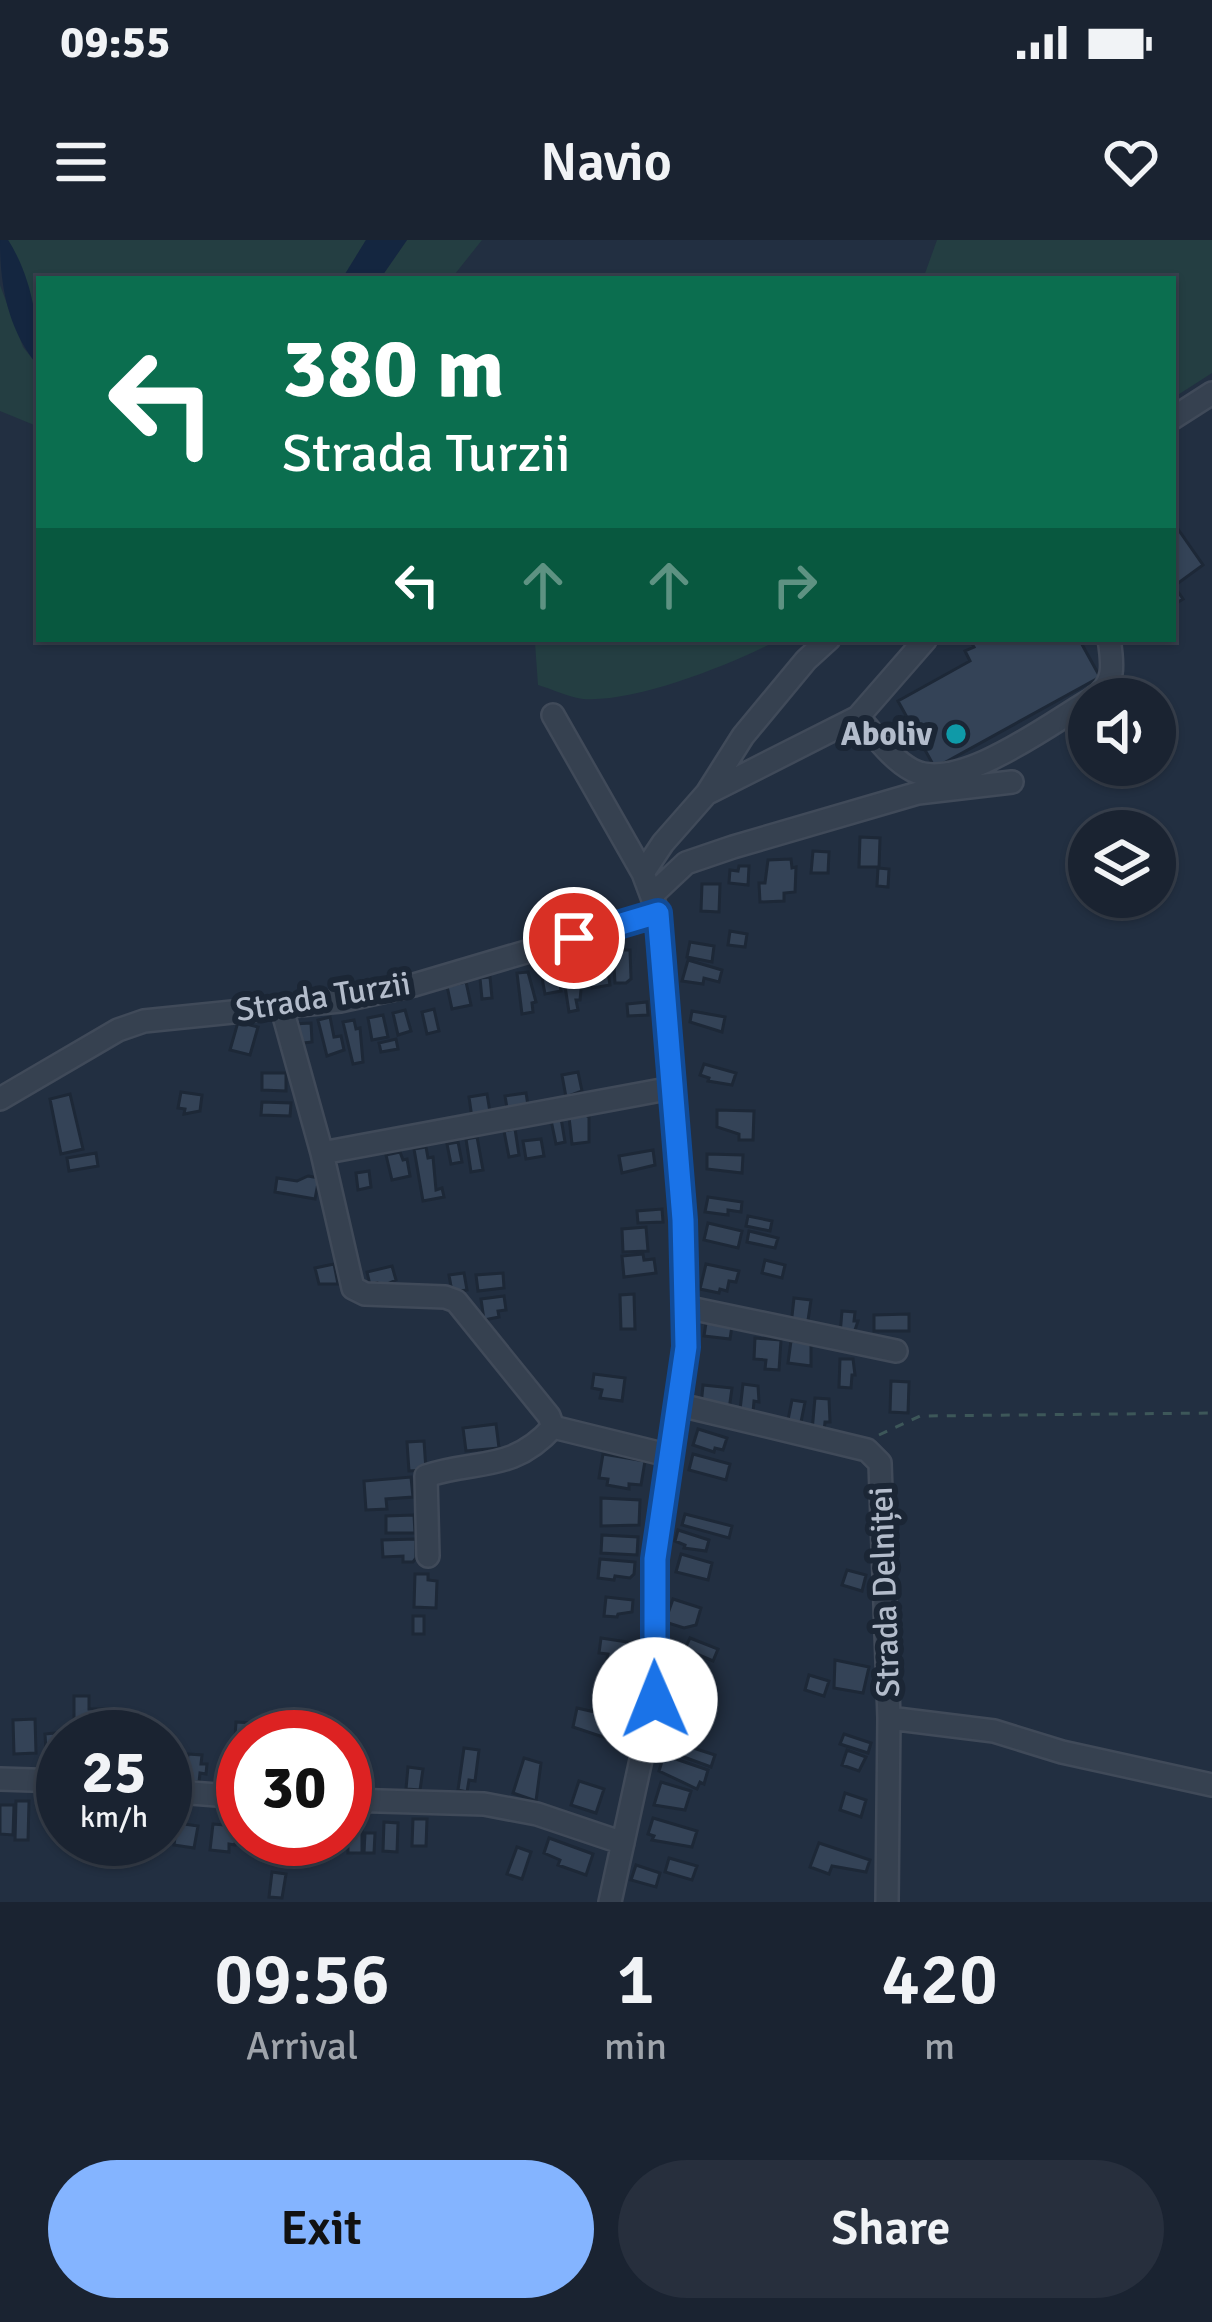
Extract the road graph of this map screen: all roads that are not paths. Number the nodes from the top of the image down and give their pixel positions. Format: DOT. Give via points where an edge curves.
graph roads {
  1 [pos="1212,393"];
  2 [pos="1176,416"];
  3 [pos="827,642"];
  4 [pos="923,642"];
  5 [pos="1109,642"];
  6 [pos="1110,678"];
  7 [pos="1068,713"];
  8 [pos="553,715"];
  9 [pos="858,717"];
  10 [pos="1012,782"];
  11 [pos="707,793"];
  12 [pos="643,873"];
  13 [pos="655,904"];
  14 [pos="281,1009"];
  15 [pos="672,1088"];
  16 [pos="0,1099"];
  17 [pos="322,1153"];
  18 [pos="685,1307"];
  19 [pos="896,1351"];
  20 [pos="680,1405"];
  21 [pos="553,1427"];
  22 [pos="671,1456"];
  23 [pos="428,1556"];
  24 [pos="889,1718"];
  25 [pos="0,1779"];
  26 [pos="36,1780"];
  27 [pos="1212,1785"];
  28 [pos="372,1801"];
  29 [pos="623,1843"];
  30 [pos="610,1902"];
  31 [pos="887,1902"];
  1 -- 2 [label="street"];
  3 -- 11 [label="street" via="743,736"];
  4 -- 9 [label="street"];
  5 -- 6 [label="street"];
  7 -- 9 [label="street" via="980,766 933,775 902,762"];
  8 -- 12 [label="street"];
  9 -- 11 [label="street"];
  10 -- 13 [label="street" via="918,793 686,863"];
  11 -- 12 [label="street"];
  12 -- 13 [label="street"];
  13 -- 14 [label="street, Strada Turzii" via="414,985"];
  13 -- 15 [label="street"];
  14 -- 16 [label="street, Strada Turzii" via="144,1021"];
  14 -- 17 [label="street"];
  15 -- 17 [label="street"];
  15 -- 18 [label="street"];
  17 -- 21 [label="street" via="353,1288 456,1301"];
  18 -- 19 [label="street"];
  18 -- 20 [label="street"];
  20 -- 22 [label="street"];
  20 -- 24 [label="street, Strada Delniței" via="876,1456"];
  21 -- 22 [label="street"];
  21 -- 23 [label="street" via="496,1464 426,1476"];
  22 -- 29 [label="street" via="655,1559 655,1700"];
  24 -- 27 [label="street, Strada Delniței" via="994,1731"];
  24 -- 31 [label="street, Strada Delniței"];
  25 -- 26 [label="street"];
  28 -- 29 [label="street" via="484,1804"];
  29 -- 30 [label="street"];
}
